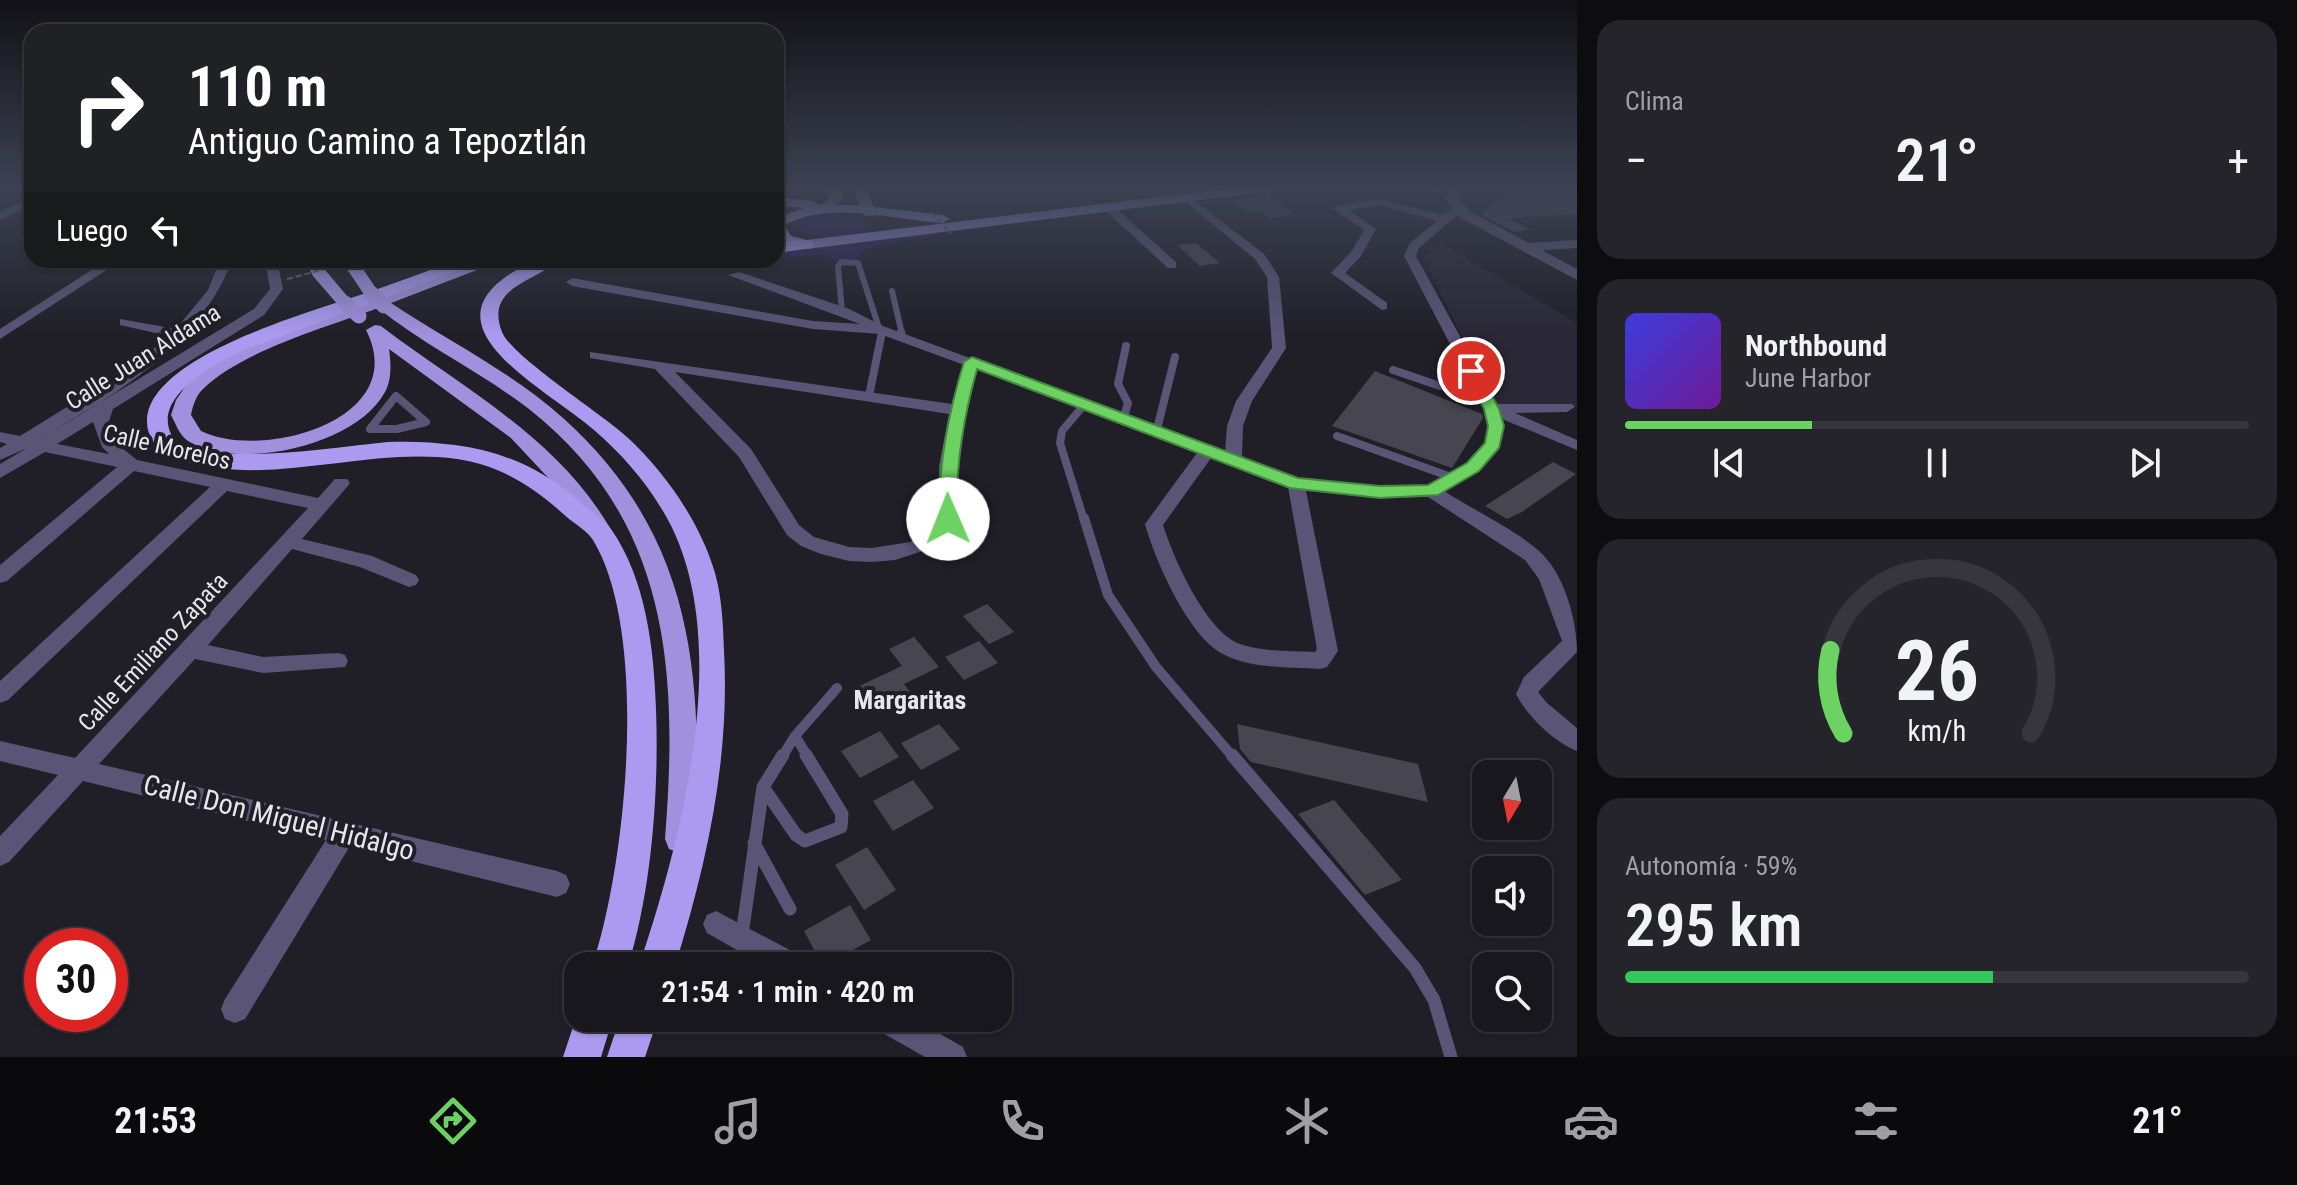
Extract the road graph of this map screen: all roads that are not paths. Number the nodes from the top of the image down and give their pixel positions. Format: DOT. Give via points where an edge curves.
graph roads {
  1 [pos="784,236"];
  2 [pos="868,236"];
  3 [pos="887,236"];
  4 [pos="1140,236"];
  5 [pos="1234,236"];
  6 [pos="1366,236"];
  7 [pos="1424,236"];
  8 [pos="1509,236"];
  9 [pos="866,239"];
  10 [pos="1577,244"];
  11 [pos="807,245"];
  12 [pos="784,247"];
  13 [pos="1528,247"];
  14 [pos="1172,265"];
  15 [pos="104,268"];
  16 [pos="223,268"];
  17 [pos="274,268"];
  18 [pos="317,268"];
  19 [pos="355,268"];
  20 [pos="450,268"];
  21 [pos="473,268"];
  22 [pos="533,268"];
  23 [pos="734,275"];
  24 [pos="1577,275"];
  25 [pos="572,282"];
  26 [pos="892,291"];
  27 [pos="1382,306"];
  28 [pos="842,311"];
  29 [pos="125,322"];
  30 [pos="882,330"];
  31 [pos="377,331"];
  32 [pos="181,334"];
  33 [pos="0,335"];
  34 [pos="902,336"];
  35 [pos="1126,346"];
  36 [pos="595,355"];
  37 [pos="1175,357"];
  38 [pos="972,362"];
  39 [pos="660,365"];
  40 [pos="1393,370"];
  41 [pos="1471,371"];
  42 [pos="130,373"];
  43 [pos="150,380"];
  44 [pos="375,394"];
  45 [pos="396,396"];
  46 [pos="869,396"];
  47 [pos="1084,405"];
  48 [pos="106,406"];
  49 [pos="1567,407"];
  50 [pos="1492,409"];
  51 [pos="957,410"];
  52 [pos="1123,420"];
  53 [pos="397,429"];
  54 [pos="1156,433"];
  55 [pos="1337,436"];
  56 [pos="0,437"];
  57 [pos="22,441"];
  58 [pos="48,445"];
  59 [pos="1575,445"];
  60 [pos="387,449"];
  61 [pos="1207,452"];
  62 [pos="0,455"];
  63 [pos="1233,462"];
  64 [pos="131,464"];
  65 [pos="0,472"];
  66 [pos="1454,478"];
  67 [pos="341,483"];
  68 [pos="1296,484"];
  69 [pos="223,485"];
  70 [pos="1431,491"];
  71 [pos="323,505"];
  72 [pos="603,535"];
  73 [pos="289,542"];
  74 [pos="0,576"];
  75 [pos="409,580"];
  76 [pos="1575,642"];
  77 [pos="191,650"];
  78 [pos="338,661"];
  79 [pos="837,688"];
  80 [pos="0,694"];
  81 [pos="795,736"];
  82 [pos="1577,741"];
  83 [pos="0,751"];
  84 [pos="80,770"];
  85 [pos="763,787"];
  86 [pos="345,833"];
  87 [pos="754,843"];
  88 [pos="0,854"];
  89 [pos="557,884"];
  90 [pos="790,909"];
  91 [pos="716,924"];
  92 [pos="670,927"];
  93 [pos="742,939"];
  94 [pos="614,952"];
  95 [pos="662,952"];
  96 [pos="766,952"];
  97 [pos="235,1009"];
  98 [pos="590,1032"];
  99 [pos="634,1032"];
  100 [pos="909,1032"];
  101 [pos="582,1057"];
  102 [pos="626,1057"];
  103 [pos="953,1057"];
  104 [pos="1451,1057"];
  1 -- 11 [label="main road"];
  2 -- 9 [label="main road"];
  3 -- 9 [label="main road"];
  4 -- 14 [label="street"];
  5 -- 63 [label="street" via="1260,257 1273,277 1279,348 1244,401 1235,426"];
  6 -- 27 [label="street" via="1337,273"];
  7 -- 41 [label="street" via="1410,256"];
  8 -- 13 [label="street"];
  9 -- 11 [label="main road"];
  10 -- 13 [label="street"];
  11 -- 12 [label="highway"];
  13 -- 24 [label="street"];
  15 -- 33 [label="street"];
  16 -- 32 [label="street" via="214,294"];
  17 -- 43 [label="street, Calle Juan Aldama" via="276,296 259,312"];
  18 -- 31 [label="highway"];
  19 -- 92 [label="highway" via="377,300 555,420 609,477 659,570 678,642 684,694 686,760"];
  20 -- 60 [label="highway" via="204,363 183,377 158,414 161,439 197,458 245,462"];
  21 -- 44 [label="highway" via="224,364 196,385 181,415 197,437 233,447 271,446 332,429"];
  22 -- 92 [label="highway" via="499,292 490,306 491,333 501,348 605,429 651,476 687,533 703,577 713,671 709,748 694,838"];
  23 -- 28 [label="street"];
  25 -- 30 [label="street" via="813,325"];
  26 -- 34 [label="lane"];
  28 -- 30 [label="street"];
  28 -- 30 [label="lane" via="838,267 841,262 858,263"];
  29 -- 32 [label="street"];
  30 -- 34 [label="street"];
  30 -- 46 [label="lane"];
  31 -- 44 [label="highway" via="382,363"];
  31 -- 72 [label="highway" via="517,435 562,480"];
  32 -- 42 [label="street"];
  34 -- 38 [label="street"];
  35 -- 52 [label="lane" via="1118,384 1128,403"];
  36 -- 39 [label="street"];
  37 -- 54 [label="lane"];
  38 -- 47 [label="street"];
  38 -- 51 [label="street"];
  39 -- 46 [label="street"];
  39 -- 51 [label="street" via="745,453 793,530 810,543 839,552 905,553 935,537 948,519 947,476"];
  40 -- 41 [label="lane" via="1440,386 1446,384 1442,371"];
  41 -- 50 [label="street"];
  42 -- 43 [label="street"];
  42 -- 57 [label="street"];
  43 -- 48 [label="street, Calle Juan Aldama"];
  44 -- 45 [label="lane"];
  45 -- 53 [label="lane" via="370,429"];
  45 -- 53 [label="lane" via="426,422"];
  46 -- 51 [label="street"];
  47 -- 52 [label="street"];
  47 -- 104 [label="lane" via="1062,431 1060,443 1108,595 1156,667 1415,968 1434,1000"];
  48 -- 58 [label="street, Calle Juan Aldama"];
  48 -- 64 [label="street" via="100,424 110,447"];
  49 -- 50 [label="street"];
  50 -- 59 [label="street"];
  50 -- 66 [label="street" via="1493,444 1473,467"];
  52 -- 54 [label="street"];
  53 -- 60 [label="lane"];
  54 -- 61 [label="street"];
  55 -- 66 [label="lane"];
  56 -- 57 [label="street, Calle Morelos"];
  57 -- 58 [label="street, Calle Morelos"];
  57 -- 62 [label="street"];
  58 -- 64 [label="street, Calle Morelos"];
  58 -- 65 [label="street, Calle Juan Aldama"];
  60 -- 72 [label="highway" via="431,449 496,462 540,481"];
  61 -- 63 [label="street"];
  61 -- 68 [label="street" via="1154,524 1158,541 1219,643 1233,650 1320,661 1328,651"];
  63 -- 68 [label="street"];
  64 -- 69 [label="street, Calle Morelos"];
  64 -- 74 [label="street"];
  66 -- 70 [label="street"];
  67 -- 71 [label="street, Calle Emiliano Zapata"];
  68 -- 70 [label="street"];
  69 -- 71 [label="street, Calle Morelos"];
  69 -- 80 [label="street"];
  70 -- 76 [label="street" via="1532,555 1545,569 1558,596 1560,621"];
  71 -- 73 [label="street, Calle Emiliano Zapata"];
  72 -- 94 [label="highway" via="630,609 642,707 642,758 625,918"];
  73 -- 75 [label="street" via="365,561"];
  73 -- 77 [label="street, Calle Emiliano Zapata"];
  76 -- 82 [label="street" via="1531,683 1527,694"];
  77 -- 78 [label="street" via="263,665"];
  77 -- 84 [label="street, Calle Emiliano Zapata"];
  79 -- 81 [label="lane"];
  81 -- 85 [label="lane"];
  81 -- 85 [label="lane" via="842,814 841,827 805,841"];
  83 -- 84 [label="street, Calle Don Miguel Hidalgo"];
  84 -- 86 [label="street, Calle Don Miguel Hidalgo"];
  84 -- 88 [label="street, Calle Emiliano Zapata"];
  85 -- 87 [label="lane"];
  86 -- 89 [label="street, Calle Don Miguel Hidalgo"];
  86 -- 97 [label="street"];
  87 -- 90 [label="lane"];
  87 -- 93 [label="lane"];
  91 -- 93 [label="street"];
  92 -- 95 [label="highway"];
  93 -- 96 [label="street"];
  98 -- 101 [label="highway"];
  99 -- 102 [label="highway"];
  100 -- 103 [label="street"];
}
